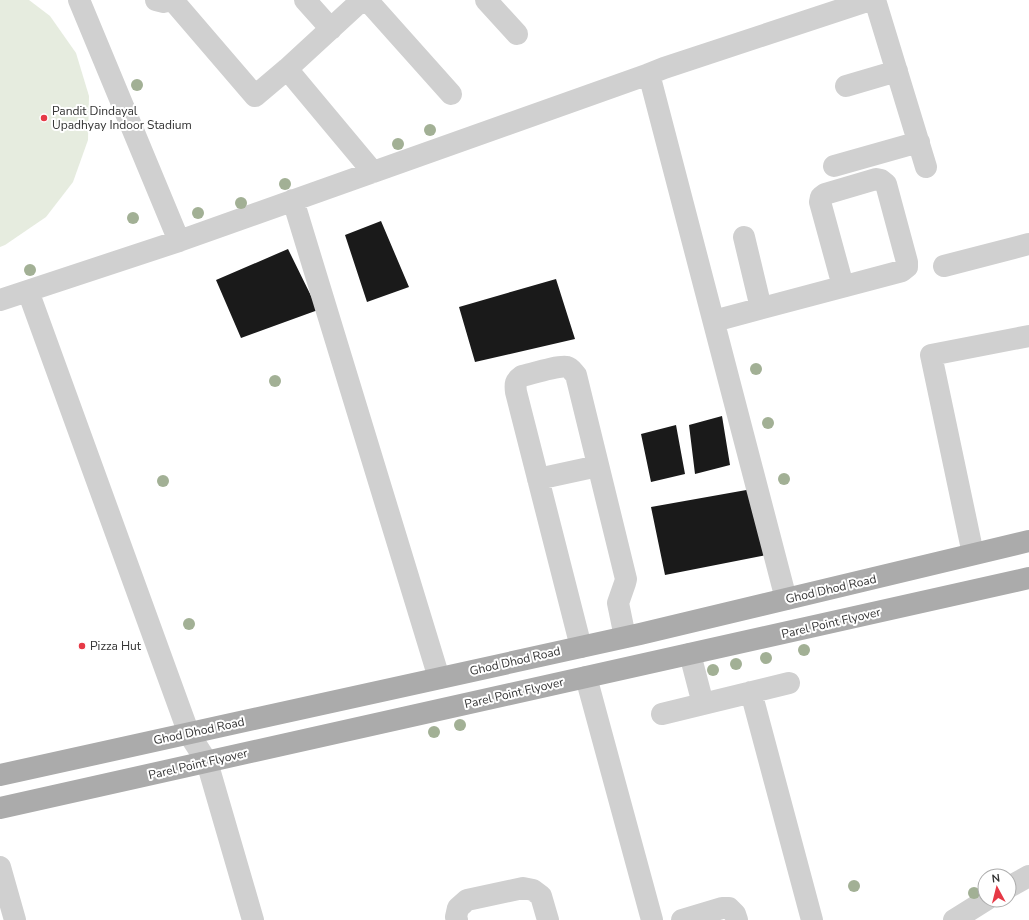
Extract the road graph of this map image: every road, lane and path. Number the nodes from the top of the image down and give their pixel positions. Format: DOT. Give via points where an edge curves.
graph roads {
  1 [pos="79,0"];
  2 [pos="305,0"];
  3 [pos="362,0"];
  4 [pos="367,0"];
  5 [pos="486,0"];
  6 [pos="870,0"];
  7 [pos="876,0"];
  8 [pos="166,1"];
  9 [pos="331,29"];
  10 [pos="517,34"];
  11 [pos="287,69"];
  12 [pos="897,71"];
  13 [pos="649,74"];
  14 [pos="846,86"];
  15 [pos="451,94"];
  16 [pos="919,142"];
  17 [pos="834,166"];
  18 [pos="926,167"];
  19 [pos="373,172"];
  20 [pos="293,200"];
  21 [pos="744,237"];
  22 [pos="179,241"];
  23 [pos="1029,244"];
  24 [pos="944,266"];
  25 [pos="843,286"];
  26 [pos="28,291"];
  27 [pos="0,300"];
  28 [pos="761,308"];
  29 [pos="714,321"];
  30 [pos="1029,336"];
  31 [pos="598,466"];
  32 [pos="538,479"];
  33 [pos="1029,541"];
  34 [pos="973,554"];
  35 [pos="1029,578"];
  36 [pos="786,599"];
  37 [pos="625,637"];
  38 [pos="581,647"];
  39 [pos="690,654"];
  40 [pos="586,677"];
  41 [pos="439,678"];
  42 [pos="789,682"];
  43 [pos="751,692"];
  44 [pos="703,704"];
  45 [pos="662,714"];
  46 [pos="189,734"];
  47 [pos="207,762"];
  48 [pos="0,775"];
  49 [pos="0,808"];
  50 [pos="0,867"];
  51 [pos="1029,876"];
  52 [pos="1017,883"];
  53 [pos="977,906"];
  54 [pos="15,920"];
  55 [pos="253,920"];
  56 [pos="457,920"];
  57 [pos="548,920"];
  58 [pos="652,920"];
  59 [pos="682,920"];
  60 [pos="737,920"];
  61 [pos="812,920"];
  62 [pos="954,920"];
  1 -- 22 [label="street"];
  2 -- 9 [label="street"];
  3 -- 9 [label="street"];
  4 -- 15 [label="street"];
  5 -- 10 [label="street"];
  6 -- 13 [label="street"];
  7 -- 12 [label="street"];
  8 -- 11 [label="street" via="256,96"];
  9 -- 11 [label="street"];
  11 -- 19 [label="street"];
  12 -- 14 [label="street"];
  12 -- 16 [label="street"];
  13 -- 19 [label="street"];
  13 -- 29 [label="street"];
  16 -- 17 [label="street"];
  16 -- 18 [label="street"];
  19 -- 20 [label="street"];
  20 -- 22 [label="street"];
  20 -- 41 [label="street"];
  21 -- 28 [label="street"];
  22 -- 26 [label="street"];
  23 -- 24 [label="street"];
  25 -- 25 [label="street" via="902,271 907,267 886,184 881,180 876,179 832,191 821,197 820,202"];
  25 -- 28 [label="street"];
  26 -- 27 [label="street"];
  26 -- 46 [label="street"];
  28 -- 29 [label="street"];
  29 -- 36 [label="street"];
  30 -- 34 [label="street" via="931,355"];
  31 -- 32 [label="street"];
  31 -- 32 [label="street" via="576,375 572,369 559,367 522,376 515,384"];
  31 -- 37 [label="street" via="626,579 618,603"];
  32 -- 38 [label="street"];
  33 -- 34 [label="main road, Ghod Dhod Road"];
  34 -- 36 [label="main road, Ghod Dhod Road"];
  35 -- 39 [label="main road, Parel Point Flyover"];
  36 -- 37 [label="main road, Ghod Dhod Road"];
  37 -- 38 [label="main road, Ghod Dhod Road"];
  38 -- 41 [label="main road, Ghod Dhod Road"];
  39 -- 40 [label="main road, Parel Point Flyover"];
  39 -- 44 [label="street"];
  40 -- 47 [label="main road, Parel Point Flyover"];
  40 -- 58 [label="street"];
  41 -- 46 [label="main road, Ghod Dhod Road"];
  42 -- 43 [label="street"];
  43 -- 44 [label="street"];
  43 -- 61 [label="street"];
  44 -- 45 [label="street"];
  46 -- 47 [label="street"];
  46 -- 48 [label="main road, Ghod Dhod Road"];
  47 -- 49 [label="main road, Parel Point Flyover"];
  47 -- 55 [label="street"];
  50 -- 54 [label="street"];
  51 -- 52 [label="street"];
  53 -- 62 [label="street"];
  56 -- 57 [label="street" via="458,908 467,900 523,888 533,890 541,896"];
  59 -- 60 [label="street" via="722,908 729,908"];
}
